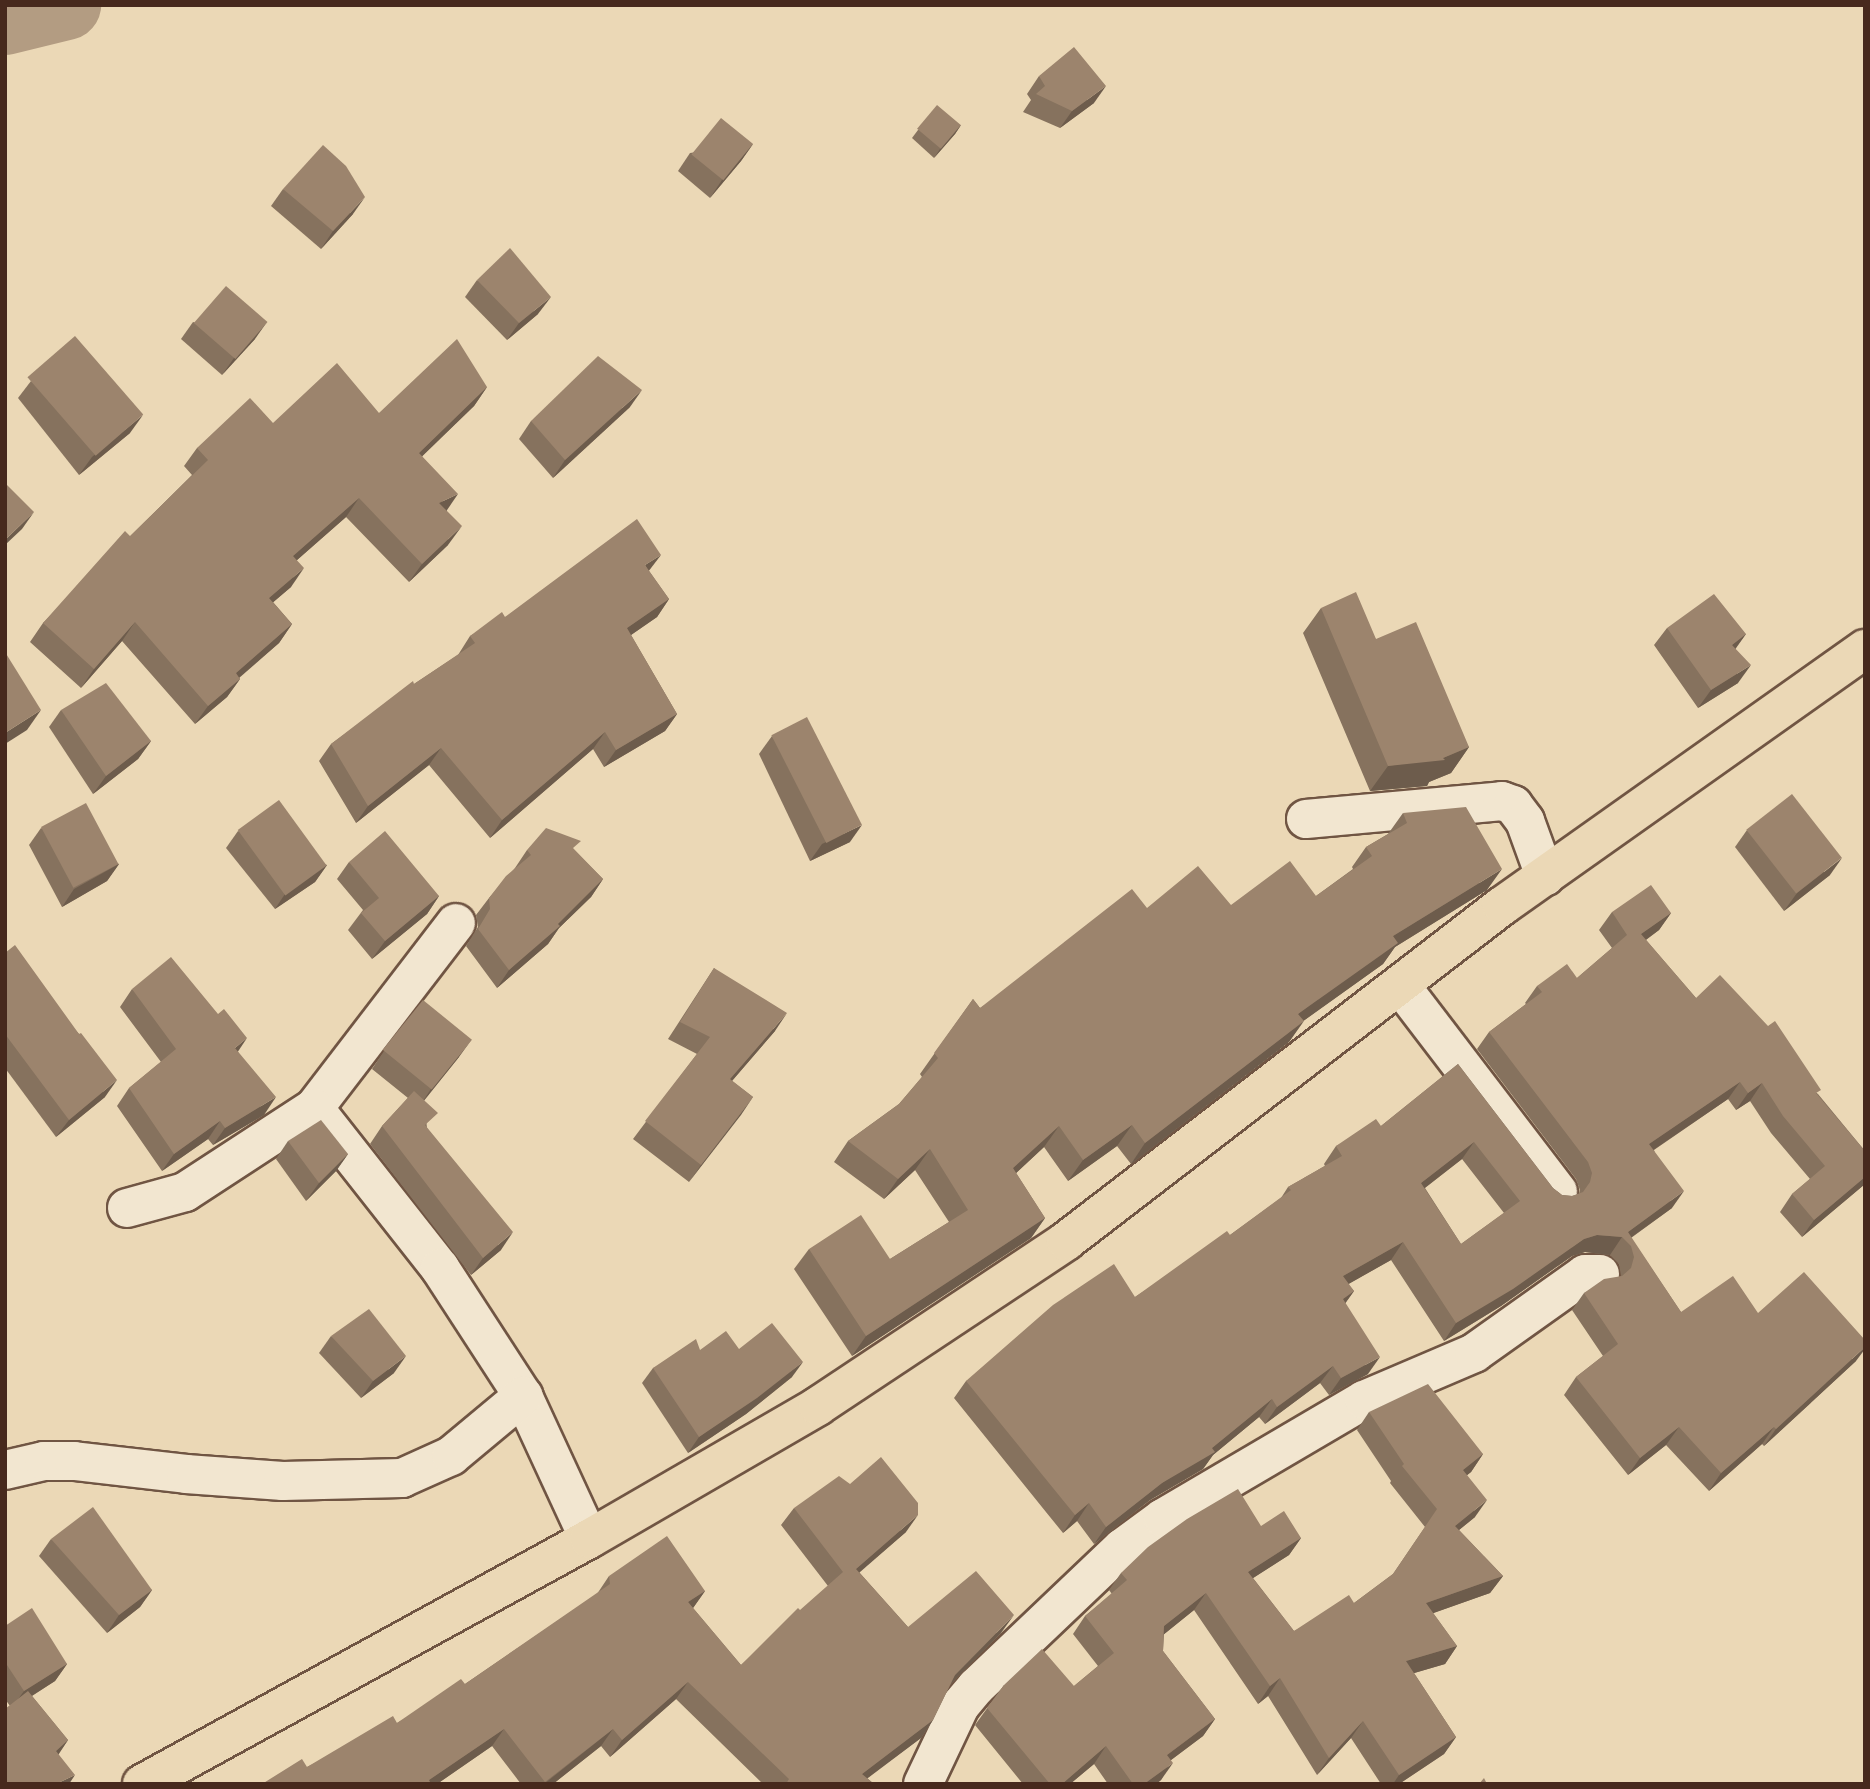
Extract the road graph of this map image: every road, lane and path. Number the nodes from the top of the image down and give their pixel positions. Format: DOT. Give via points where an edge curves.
graph roads {
  1 [pos="1865,649"];
  2 [pos="1306,819"];
  3 [pos="1545,876"];
  4 [pos="456,923"];
  5 [pos="1400,985"];
  6 [pos="314,1108"];
  7 [pos="1558,1192"];
  8 [pos="127,1208"];
  9 [pos="1600,1274"];
  10 [pos="523,1396"];
  11 [pos="5,1470"];
  12 [pos="589,1539"];
  13 [pos="142,1784"];
  14 [pos="923,1784"];
  1 -- 3 [label="main road"];
  2 -- 3 [label="street" via="1502,801 1513,805 1525,821"];
  3 -- 5 [label="main road"];
  4 -- 6 [label="street"];
  5 -- 7 [label="street"];
  5 -- 12 [label="main road" via="1066,1241 818,1406"];
  6 -- 8 [label="street" via="185,1192"];
  6 -- 10 [label="street" via="440,1268"];
  9 -- 14 [label="street" via="1585,1274 1474,1353 1364,1400 1163,1518 1122,1548 976,1687 960,1706"];
  10 -- 11 [label="street" via="451,1456 402,1478 283,1481 74,1461 44,1461"];
  10 -- 12 [label="street"];
  12 -- 13 [label="main road"];
}
